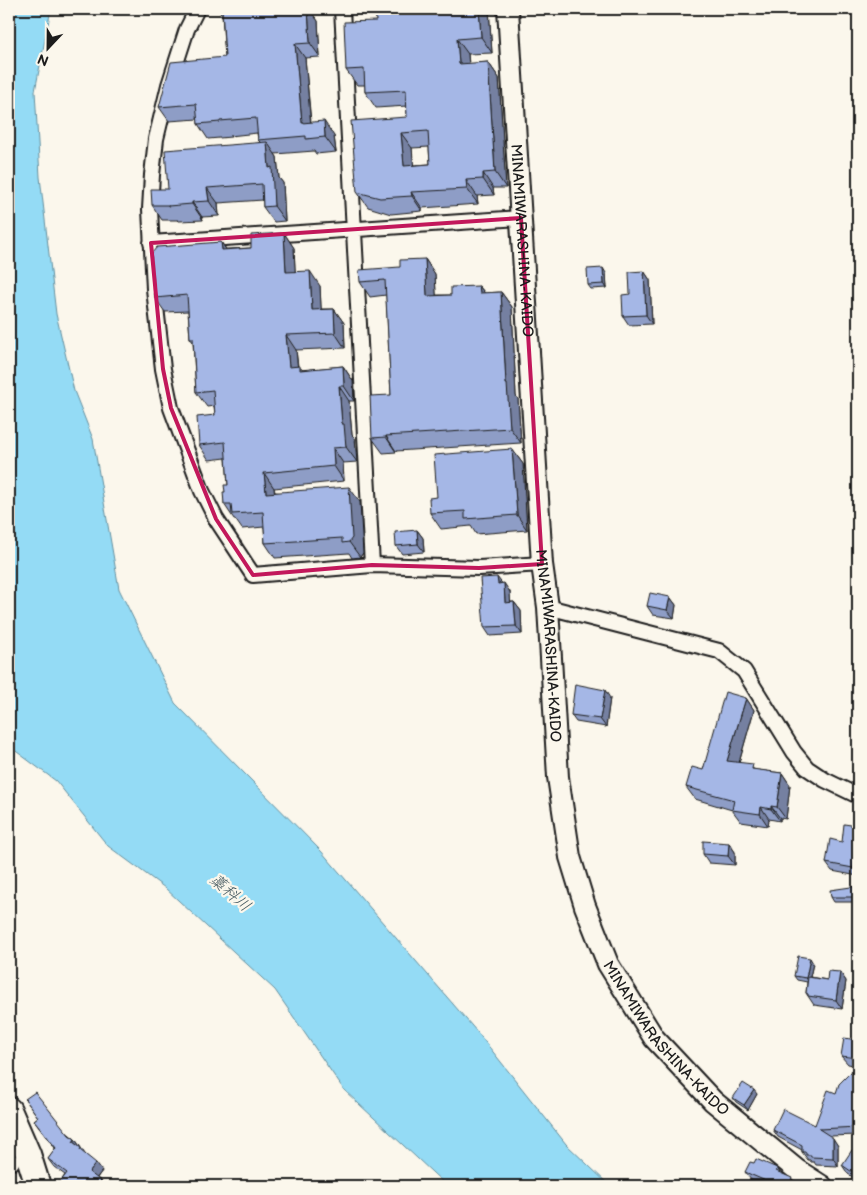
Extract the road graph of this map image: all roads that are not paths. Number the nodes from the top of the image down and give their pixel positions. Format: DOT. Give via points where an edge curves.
graph roads {
  1 [pos="197,9"];
  2 [pos="342,9"];
  3 [pos="508,9"];
  4 [pos="521,218"];
  5 [pos="354,229"];
  6 [pos="151,243"];
  7 [pos="542,564"];
  8 [pos="372,565"];
  9 [pos="548,607"];
  10 [pos="858,796"];
  11 [pos="9,1110"];
  12 [pos="38,1186"];
  13 [pos="822,1186"];
  1 -- 6 [label="street" via="169,85 156,139 150,209"];
  2 -- 5 [label="street"];
  3 -- 4 [label="main road, MINAMIWARASHINA-KAIDO"];
  4 -- 5 [label="street"];
  4 -- 7 [label="main road, MINAMIWARASHINA-KAIDO"];
  5 -- 6 [label="street"];
  5 -- 8 [label="street"];
  6 -- 8 [label="street" via="163,369 171,408 202,491 216,519 254,575"];
  7 -- 8 [label="street" via="479,568"];
  7 -- 9 [label="main road, MINAMIWARASHINA-KAIDO"];
  9 -- 10 [label="street" via="719,651 744,671 807,768"];
  9 -- 13 [label="main road, MINAMIWARASHINA-KAIDO" via="558,776 570,857 608,964 654,1038 714,1101 797,1170"];
  11 -- 12 [label="highway"];
}
